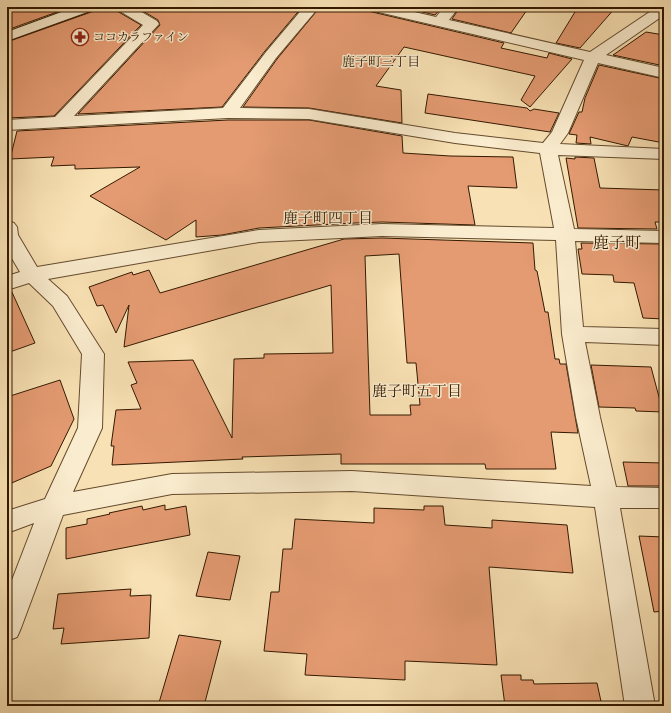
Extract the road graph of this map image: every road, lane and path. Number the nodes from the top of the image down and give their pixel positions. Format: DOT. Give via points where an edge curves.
graph roads {
  1 [pos="88,7"];
  2 [pos="122,7"];
  3 [pos="312,7"];
  4 [pos="374,7"];
  5 [pos="452,7"];
  6 [pos="664,9"];
  7 [pos="439,22"];
  8 [pos="7,36"];
  9 [pos="593,58"];
  10 [pos="664,73"];
  11 [pos="228,113"];
  12 [pos="60,122"];
  13 [pos="7,125"];
  14 [pos="548,150"];
  15 [pos="664,154"];
  16 [pos="7,228"];
  17 [pos="565,234"];
  18 [pos="664,237"];
  19 [pos="32,275"];
  20 [pos="7,283"];
  21 [pos="573,334"];
  22 [pos="664,337"];
  23 [pos="606,497"];
  24 [pos="664,498"];
  25 [pos="54,506"];
  26 [pos="7,522"];
  27 [pos="7,628"];
  28 [pos="640,706"];
  1 -- 8 [label="street"];
  2 -- 12 [label="street" via="152,24"];
  3 -- 11 [label="street" via="271,55"];
  4 -- 7 [label="street"];
  5 -- 7 [label="street"];
  6 -- 9 [label="street"];
  7 -- 9 [label="street"];
  9 -- 10 [label="street"];
  9 -- 14 [label="street" via="560,133"];
  11 -- 12 [label="street"];
  11 -- 14 [label="street" via="309,114"];
  12 -- 13 [label="street"];
  14 -- 15 [label="street"];
  14 -- 17 [label="street"];
  16 -- 19 [label="street" via="8,235"];
  17 -- 18 [label="street"];
  17 -- 19 [label="street" via="382,230 259,236"];
  17 -- 21 [label="street"];
  19 -- 20 [label="street"];
  19 -- 25 [label="street" via="60,301 93,354 90,428"];
  21 -- 22 [label="street"];
  21 -- 23 [label="street"];
  23 -- 24 [label="street"];
  23 -- 25 [label="street" via="352,481 196,483 172,484"];
  23 -- 28 [label="street"];
  25 -- 26 [label="street"];
  25 -- 27 [label="street"];
}
